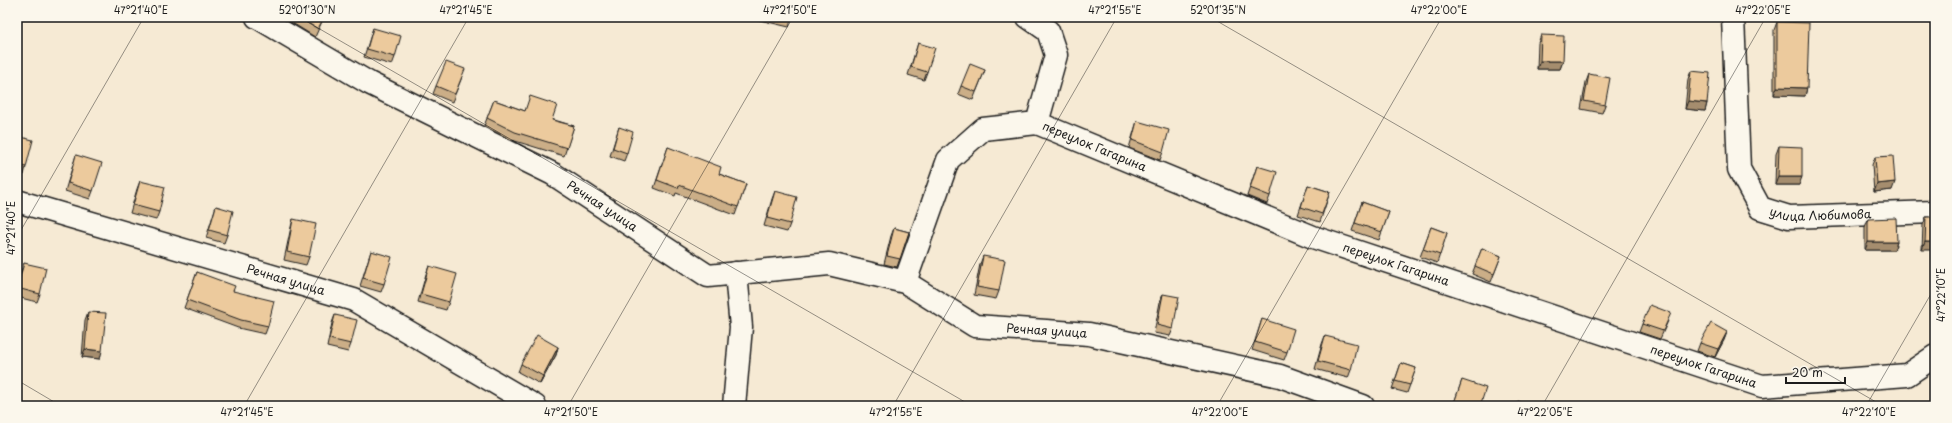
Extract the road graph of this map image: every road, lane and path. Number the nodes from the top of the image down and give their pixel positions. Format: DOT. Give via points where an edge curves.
graph roads {
  1 [pos="257,17"];
  2 [pos="1028,17"];
  3 [pos="1733,17"];
  4 [pos="1037,124"];
  5 [pos="17,201"];
  6 [pos="1935,212"];
  7 [pos="736,273"];
  8 [pos="905,282"];
  9 [pos="1935,356"];
  10 [pos="535,406"];
  11 [pos="734,406"];
  12 [pos="1363,406"];
  1 -- 7 [label="street, Речная улица" via="369,83 553,174 708,276"];
  2 -- 4 [label="street" via="1048,31 1056,55"];
  3 -- 6 [label="street, улица Любимова" via="1739,169 1760,208 1789,217"];
  4 -- 8 [label="street" via="983,129 948,160"];
  4 -- 9 [label="street, переулок Гагарина" via="1313,237 1762,386 1906,375"];
  5 -- 10 [label="street, Речная улица" via="354,300"];
  7 -- 8 [label="street, Речная улица" via="829,264"];
  7 -- 11 [label="street" via="741,327"];
  8 -- 12 [label="street, Речная улица" via="975,326 1088,334 1280,376"];
}
